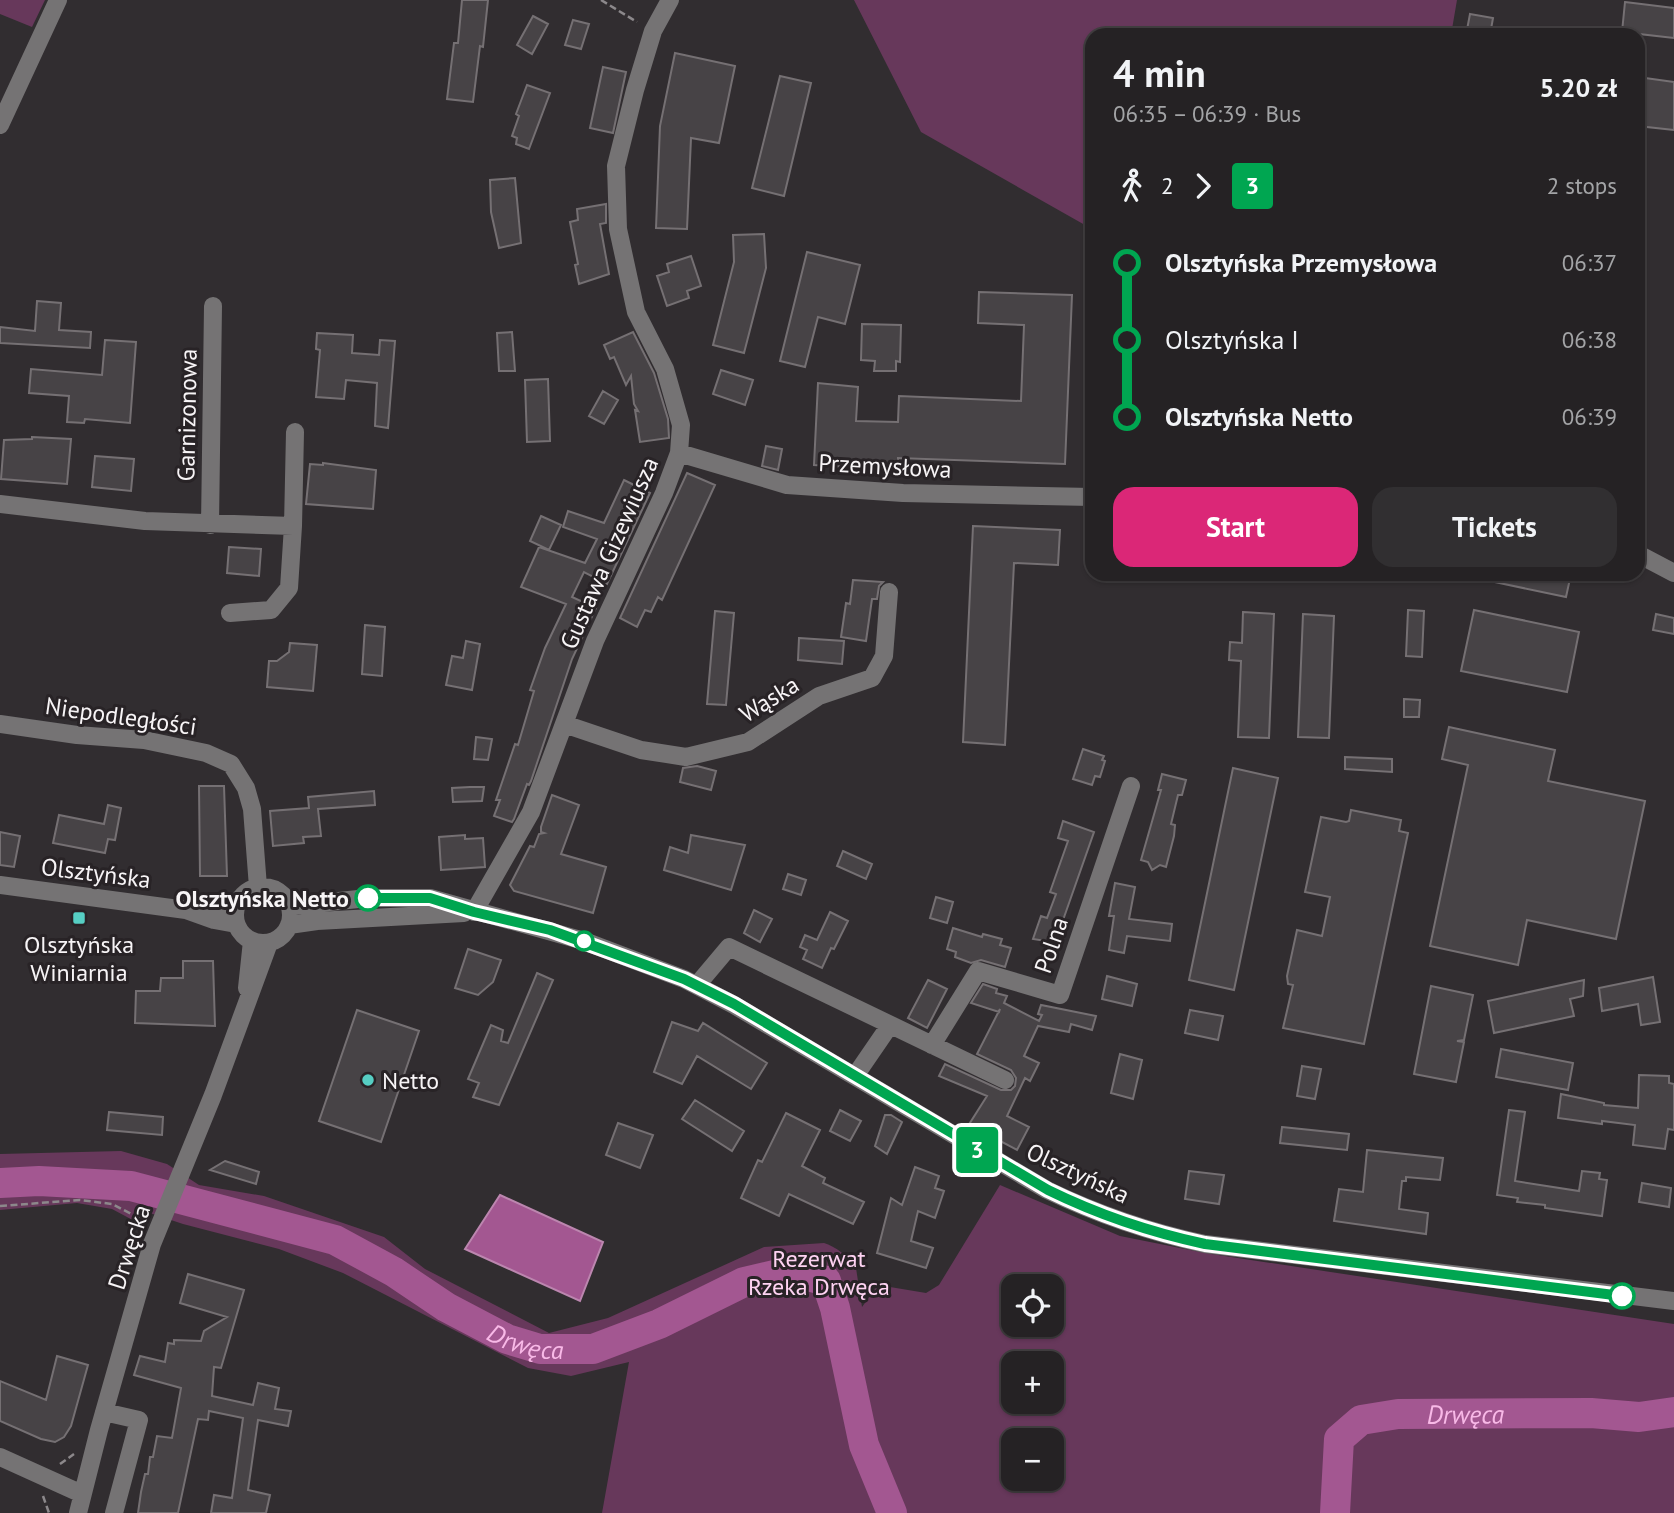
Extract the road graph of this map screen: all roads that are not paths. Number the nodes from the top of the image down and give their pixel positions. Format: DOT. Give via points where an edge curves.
graph roads {
  1 [pos="58,0"];
  2 [pos="670,0"];
  3 [pos="0,125"];
  4 [pos="213,306"];
  5 [pos="295,432"];
  6 [pos="679,453"];
  7 [pos="1085,498"];
  8 [pos="0,504"];
  9 [pos="210,525"];
  10 [pos="293,526"];
  11 [pos="1645,558"];
  12 [pos="1674,573"];
  13 [pos="889,592"];
  14 [pos="230,613"];
  15 [pos="0,724"];
  16 [pos="564,724"];
  17 [pos="1131,786"];
  18 [pos="0,885"];
  19 [pos="258,887"];
  20 [pos="237,904"];
  21 [pos="290,906"];
  22 [pos="186,910"];
  23 [pos="474,912"];
  24 [pos="236,924"];
  25 [pos="289,925"];
  26 [pos="260,942"];
  27 [pos="698,985"];
  28 [pos="890,1025"];
  29 [pos="932,1045"];
  30 [pos="855,1076"];
  31 [pos="1006,1080"];
  32 [pos="1674,1301"];
  33 [pos="104,1412"];
  34 [pos="0,1457"];
  35 [pos="82,1494"];
  36 [pos="78,1513"];
  37 [pos="114,1513"];
  1 -- 3 [label="street"];
  2 -- 6 [label="street, Gustawa Gizewiusza" via="653,31 616,166 618,229 636,312 665,369 681,425"];
  4 -- 9 [label="street, Garnizonowa"];
  5 -- 10 [label="street"];
  6 -- 7 [label="street, Przemysłowa" via="787,485"];
  6 -- 16 [label="street, Gustawa Gizewiusza" via="595,641"];
  8 -- 9 [label="street"];
  9 -- 10 [label="street"];
  10 -- 14 [label="street" via="289,588 271,610"];
  11 -- 12 [label="street"];
  13 -- 16 [label="street, Wąska" via="884,656 872,678 819,696 748,742 686,757 641,750"];
  15 -- 19 [label="street, Niepodległości" via="144,740 206,752 231,764 246,788 252,810"];
  16 -- 23 [label="street, Gustawa Gizewiusza" via="531,812"];
  17 -- 29 [label="street, Polna" via="1060,995 978,971"];
  18 -- 22 [label="street, Olsztyńska"];
  19 -- 20 [label="street" via="243,894"];
  19 -- 21 [label="street" via="281,893"];
  20 -- 22 [label="street, Olsztyńska"];
  20 -- 24 [label="street"];
  21 -- 23 [label="street, Olsztyńska" via="368,898 430,898"];
  21 -- 25 [label="street"];
  22 -- 24 [label="street, Olsztyńska"];
  23 -- 25 [label="street, Olsztyńska"];
  23 -- 27 [label="street, Olsztyńska" via="584,941"];
  24 -- 26 [label="street" via="239,931"];
  25 -- 26 [label="street" via="282,936"];
  26 -- 33 [label="street, Drwęcka" via="265,958 180,1176 155,1219"];
  27 -- 28 [label="street" via="729,947"];
  27 -- 30 [label="street, Olsztyńska"];
  28 -- 29 [label="street"];
  28 -- 30 [label="street"];
  29 -- 31 [label="street"];
  30 -- 32 [label="street, Olsztyńska" via="1048,1190 1084,1208 1162,1235"];
  33 -- 35 [label="street, Drwęcka"];
  33 -- 37 [label="street" via="139,1420"];
  34 -- 35 [label="street"];
  35 -- 36 [label="street, Drwęcka"];
}
